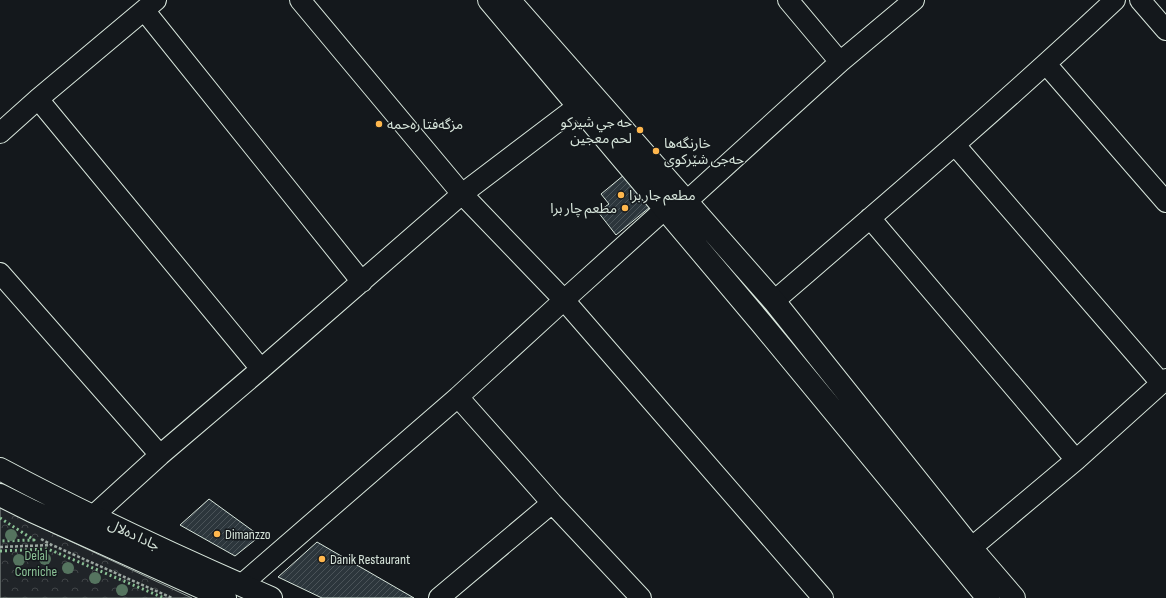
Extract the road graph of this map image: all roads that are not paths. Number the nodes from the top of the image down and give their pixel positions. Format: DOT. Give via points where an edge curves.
graph roads {
  1 [pos="300,0"];
  2 [pos="489,0"];
  3 [pos="509,0"];
  4 [pos="788,0"];
  5 [pos="914,0"];
  6 [pos="1115,0"];
  7 [pos="1140,0"];
  8 [pos="150,5"];
  9 [pos="1166,30"];
  10 [pos="840,62"];
  11 [pos="1046,64"];
  12 [pos="38,99"];
  13 [pos="578,106"];
  14 [pos="0,133"];
  15 [pos="955,145"];
  16 [pos="462,194"];
  17 [pos="686,201"];
  18 [pos="1166,202"];
  19 [pos="665,210"];
  20 [pos="870,218"];
  21 [pos="0,273"];
  22 [pos="362,282"];
  23 [pos="564,300"];
  24 [pos="774,301"];
  25 [pos="261,369"];
  26 [pos="1163,381"];
  27 [pos="458,397"];
  28 [pos="160,454"];
  29 [pos="1076,460"];
  30 [pos="0,469"];
  31 [pos="0,495"];
  32 [pos="552,503"];
  33 [pos="93,516"];
  34 [pos="971,548"];
  35 [pos="232,591"];
  36 [pos="271,598"];
  37 [pos="439,598"];
  38 [pos="641,598"];
  39 [pos="823,598"];
  40 [pos="988,598"];
  41 [pos="1014,598"];
  1 -- 16 [label="street"];
  2 -- 13 [label="main road"];
  3 -- 17 [label="main road"];
  4 -- 10 [label="street"];
  5 -- 10 [label="street"];
  6 -- 11 [label="street"];
  7 -- 9 [label="street"];
  8 -- 12 [label="street"];
  8 -- 22 [label="street"];
  10 -- 17 [label="street"];
  11 -- 15 [label="street"];
  11 -- 18 [label="street"];
  12 -- 14 [label="street"];
  12 -- 25 [label="street"];
  13 -- 16 [label="street"];
  13 -- 19 [label="main road"];
  15 -- 20 [label="street"];
  15 -- 26 [label="street"];
  16 -- 22 [label="street"];
  16 -- 23 [label="street"];
  17 -- 24 [label="main road"];
  19 -- 23 [label="street"];
  19 -- 40 [label="main road"];
  20 -- 24 [label="street"];
  20 -- 29 [label="street"];
  21 -- 28 [label="street"];
  22 -- 25 [label="street"];
  23 -- 27 [label="street"];
  23 -- 39 [label="street"];
  24 -- 34 [label="main road"];
  25 -- 28 [label="street"];
  26 -- 29 [label="street"];
  27 -- 32 [label="street"];
  27 -- 35 [label="street"];
  28 -- 33 [label="street"];
  29 -- 34 [label="street"];
  30 -- 33 [label="main road, جادا دەلال"];
  31 -- 35 [label="main road, جادا دەلال" via="32,512"];
  32 -- 37 [label="street"];
  32 -- 38 [label="street"];
  33 -- 35 [label="main road, جادا دەلال"];
  34 -- 41 [label="main road"];
  35 -- 36 [label="main road, جادا دەلال"];
}
